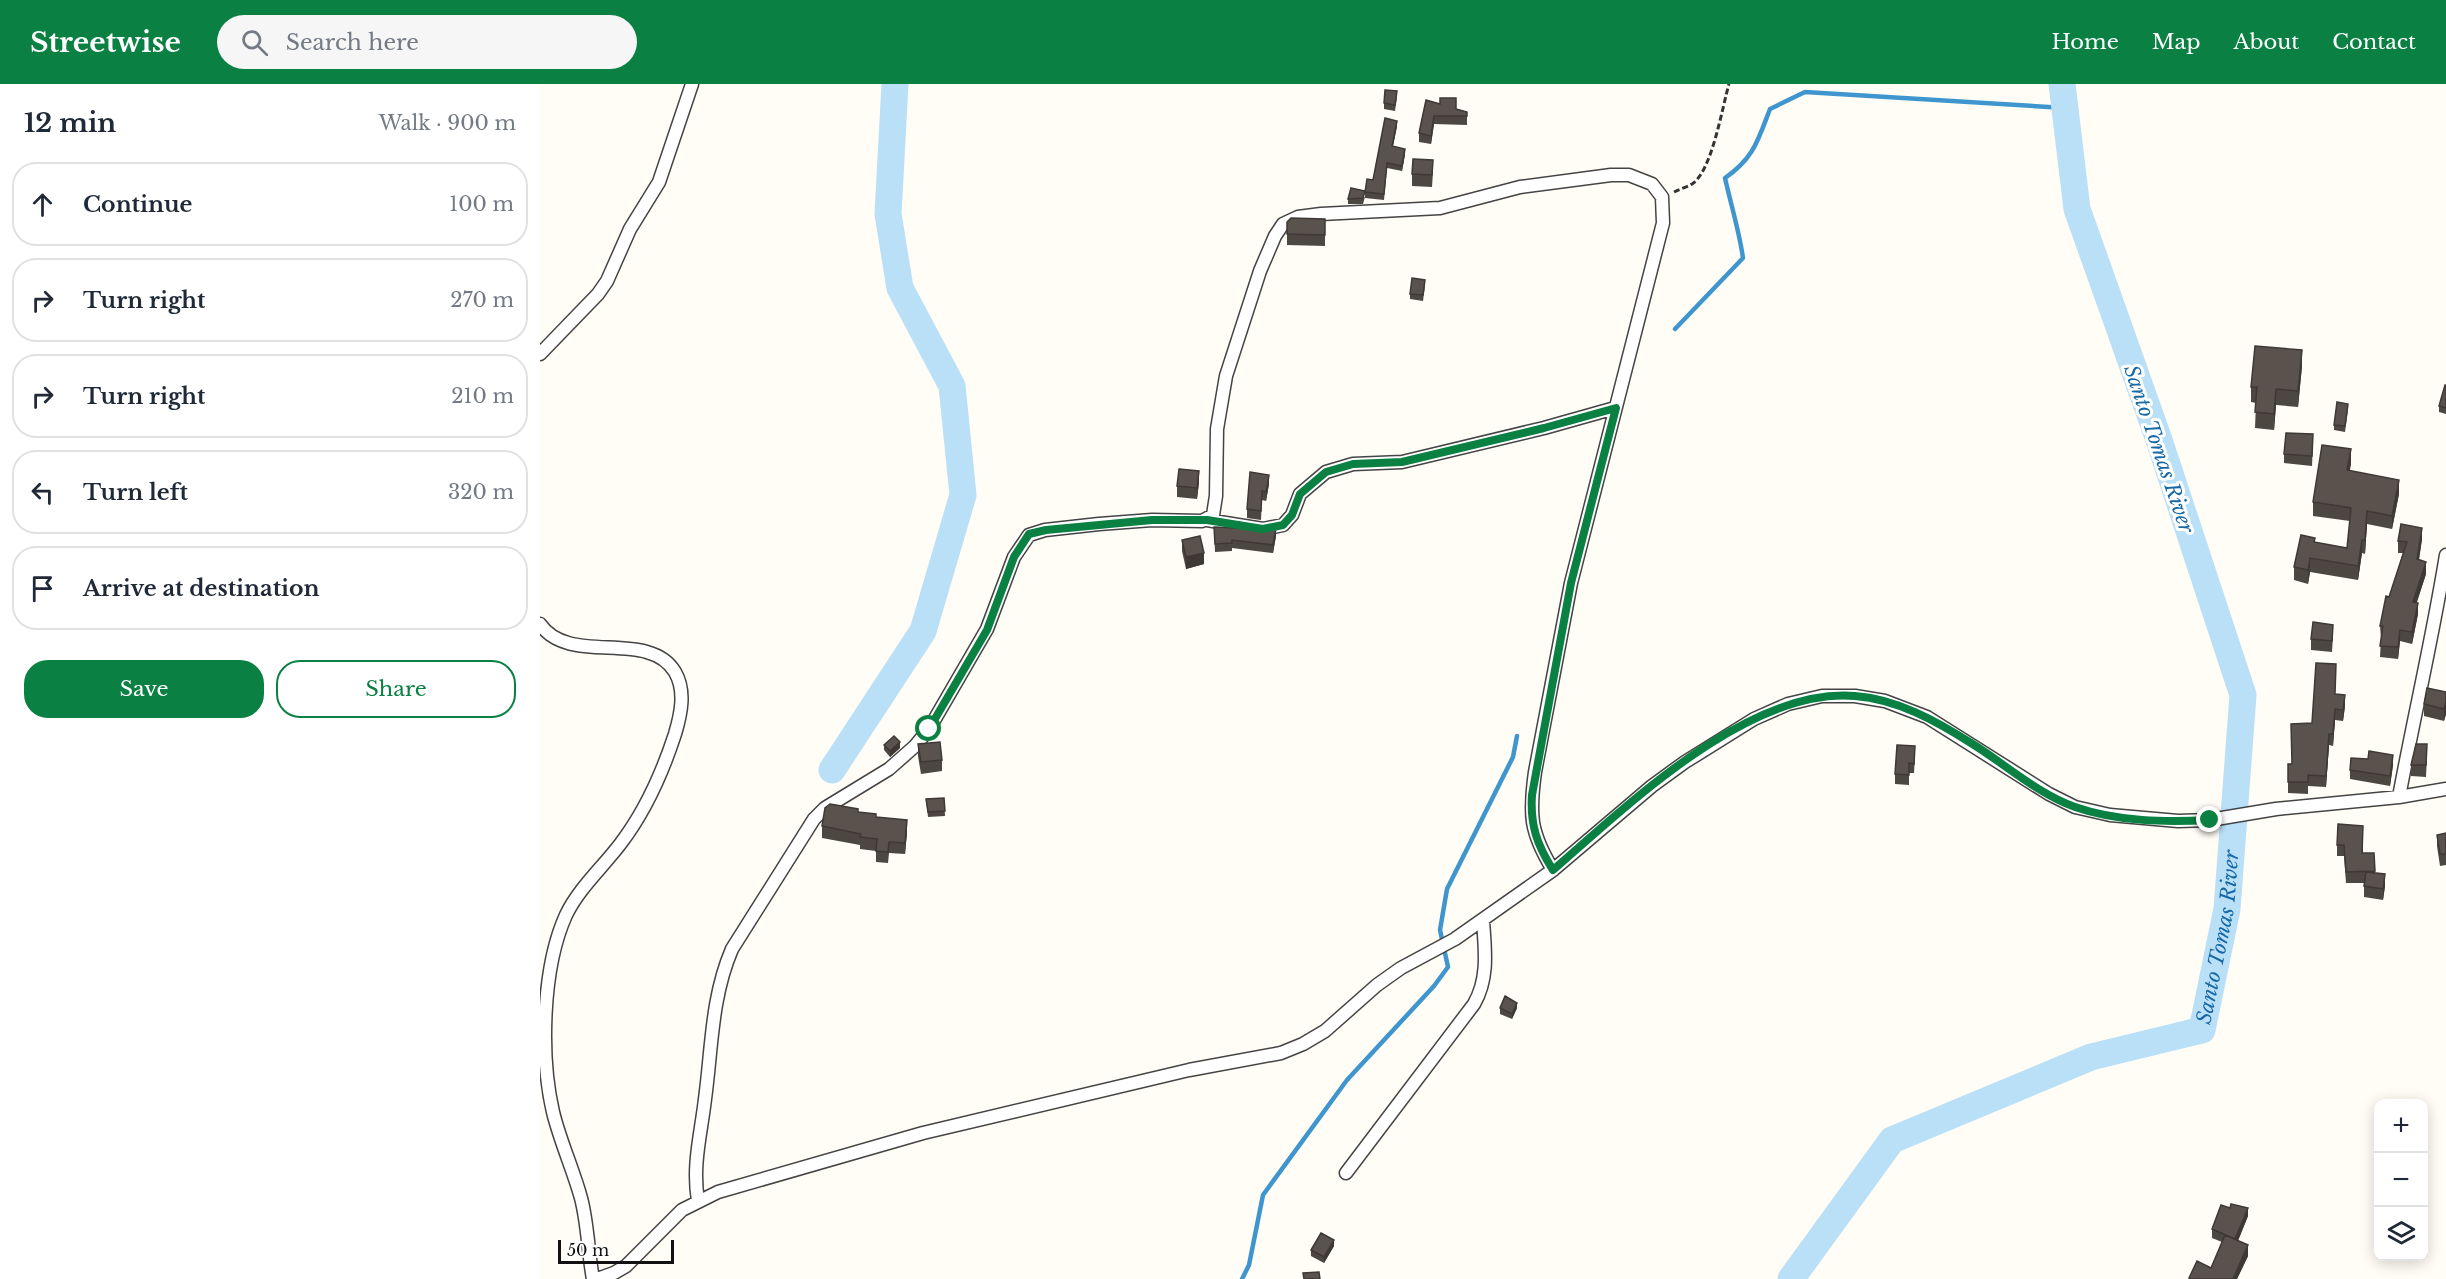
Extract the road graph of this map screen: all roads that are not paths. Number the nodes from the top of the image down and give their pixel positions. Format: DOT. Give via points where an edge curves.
graph roads {
  1 [pos="692,84"];
  2 [pos="540,354"];
  3 [pos="1616,408"];
  4 [pos="1207,520"];
  5 [pos="2446,555"];
  6 [pos="540,624"];
  7 [pos="2446,789"];
  8 [pos="2399,796"];
  9 [pos="1553,870"];
  10 [pos="1483,921"];
  11 [pos="1346,1173"];
  12 [pos="698,1201"];
  13 [pos="595,1279"];
  1 -- 2 [label="street" via="659,182 630,229 607,281"];
  3 -- 4 [label="street" via="1402,462 1353,464 1326,472 1300,494 1292,515 1283,525 1263,529"];
  3 -- 4 [label="street" via="1659,242 1662,197 1652,184 1629,175 1611,175 1520,187 1440,208 1321,214 1287,221 1275,236 1260,271 1226,376 1217,429 1215,510"];
  3 -- 9 [label="street" via="1571,583 1532,795 1535,837"];
  4 -- 12 [label="street" via="1099,524 1029,534 1014,557 987,630 929,729 889,769 825,807 814,819 732,949 720,979 694,1166"];
  5 -- 8 [label="street"];
  6 -- 13 [label="street" via="552,636 576,644 659,656 668,663 680,685 678,722 660,775 635,823 566,915 547,991 545,1036 552,1110 583,1208"];
  7 -- 8 [label="street"];
  8 -- 9 [label="street" via="2210,820 2110,816 2075,807 2049,794 1927,717 1885,701 1822,696 1788,704 1720,738 1652,786"];
  9 -- 10 [label="street"];
  10 -- 11 [label="street" via="1482,992"];
  10 -- 12 [label="street" via="1401,968 1325,1031 1281,1053 1189,1070 923,1133"];
  12 -- 13 [label="street" via="682,1210 626,1266"];
}
